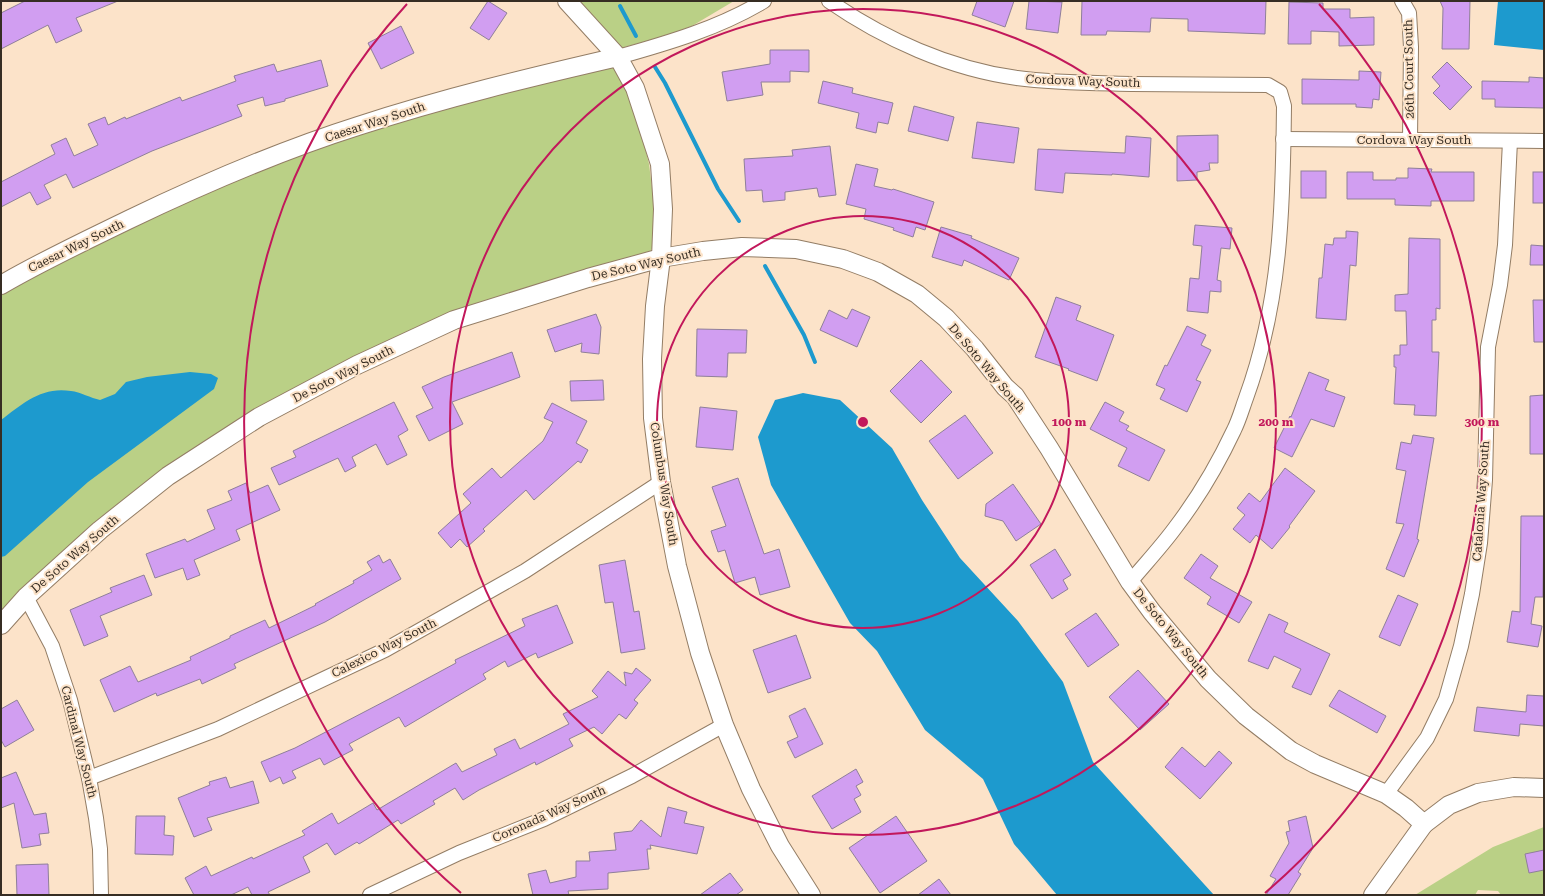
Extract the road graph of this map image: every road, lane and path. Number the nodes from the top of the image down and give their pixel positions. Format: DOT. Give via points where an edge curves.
graph roads {
  1 [pos="567,1"];
  2 [pos="764,1"];
  3 [pos="829,1"];
  4 [pos="1402,1"];
  5 [pos="618,57"];
  6 [pos="1283,139"];
  7 [pos="1410,140"];
  8 [pos="1510,141"];
  9 [pos="1544,141"];
  10 [pos="661,258"];
  11 [pos="1,285"];
  12 [pos="661,482"];
  13 [pos="1130,582"];
  14 [pos="26,597"];
  15 [pos="1,625"];
  16 [pos="724,725"];
  17 [pos="89,778"];
  18 [pos="1544,788"];
  19 [pos="1386,794"];
  20 [pos="1424,824"];
  21 [pos="101,895"];
  22 [pos="370,895"];
  23 [pos="811,895"];
  24 [pos="1373,895"];
  1 -- 5 [label="street, Columbus Way South"];
  2 -- 5 [label="street, Caesar Way South" via="706,29 667,44"];
  3 -- 6 [label="street, Cordova Way South" via="853,18 917,50 967,67 1017,78 1074,83 1268,85 1280,92 1284,106"];
  4 -- 7 [label="street, 26th Court South" via="1409,13 1411,47"];
  5 -- 10 [label="street, Columbus Way South" via="635,88 660,164 663,209"];
  5 -- 11 [label="street, Caesar Way South" via="439,101 357,126 268,158 191,190 41,262"];
  6 -- 7 [label="street, Cordova Way South"];
  6 -- 13 [label="street, Cordova Way South" via="1280,242 1273,296 1250,385 1234,429 1205,483 1175,528"];
  7 -- 8 [label="street, Cordova Way South"];
  8 -- 9 [label="street, Cordova Way South"];
  8 -- 19 [label="street, Catalonia Way South" via="1505,245 1488,347 1485,480 1480,543 1472,594 1446,699 1427,738"];
  10 -- 12 [label="street, Columbus Way South" via="652,360 653,418"];
  10 -- 13 [label="street, De Soto Way South" via="742,247 796,249 843,259 878,272 917,294 946,318 1015,396"];
  10 -- 14 [label="street, De Soto Way South" via="454,320 357,365 273,409 168,476 100,530"];
  12 -- 16 [label="street, Columbus Way South" via="677,566 700,654"];
  12 -- 17 [label="street, Calexico Way South" via="525,571 384,650 218,729"];
  13 -- 19 [label="street, De Soto Way South" via="1208,679 1246,716 1292,751 1315,764"];
  14 -- 15 [label="street, De Soto Way South"];
  14 -- 17 [label="street, Cardinal Way South" via="52,646 70,700"];
  16 -- 22 [label="street, Coronada Way South" via="632,776"];
  16 -- 23 [label="street, Columbus Way South" via="751,789 780,846"];
  17 -- 21 [label="street, Cardinal Way South" via="100,849"];
  18 -- 20 [label="street" via="1514,787 1478,793 1449,804"];
  19 -- 20 [label="street, De Soto Way South"];
  20 -- 24 [label="street"];
}
